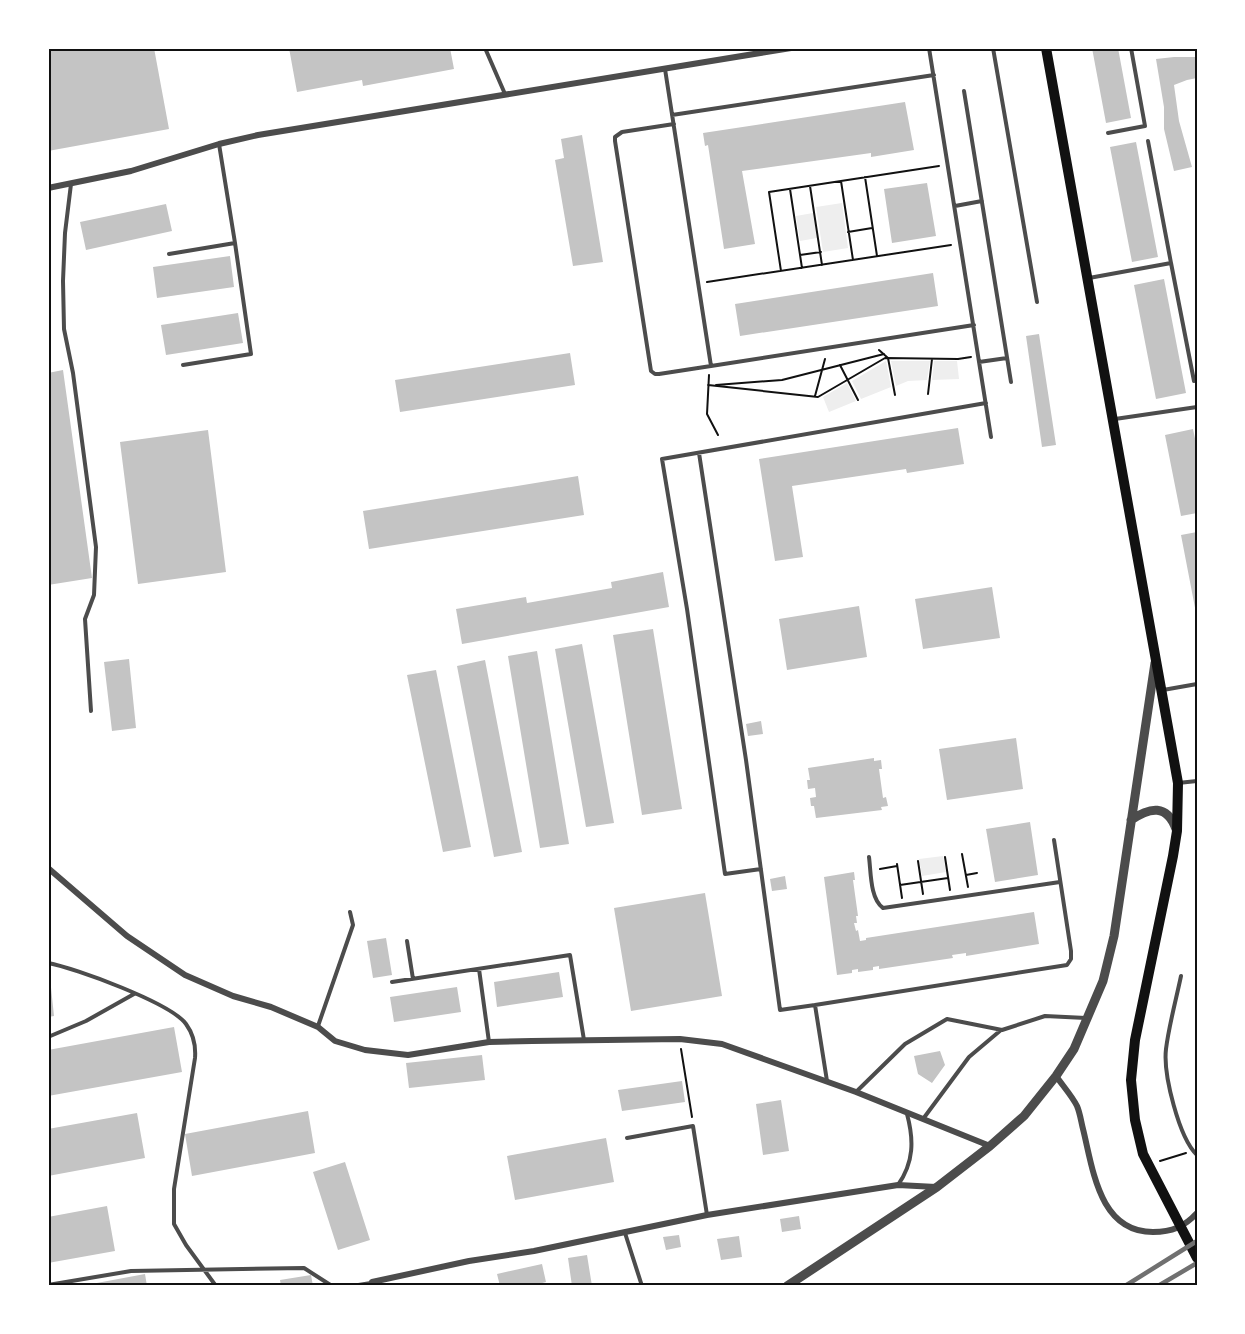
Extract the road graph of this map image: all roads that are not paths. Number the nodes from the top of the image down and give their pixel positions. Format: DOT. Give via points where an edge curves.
graph roads {
  1 [pos="485,48"];
  2 [pos="791,48"];
  3 [pos="929,48"];
  4 [pos="993,48"];
  5 [pos="1046,48"];
  6 [pos="1131,48"];
  7 [pos="665,68"];
  8 [pos="934,75"];
  9 [pos="964,91"];
  10 [pos="506,94"];
  11 [pos="672,115"];
  12 [pos="674,124"];
  13 [pos="1108,133"];
  14 [pos="1148,141"];
  15 [pos="219,144"];
  16 [pos="71,183"];
  17 [pos="48,188"];
  18 [pos="982,201"];
  19 [pos="955,206"];
  20 [pos="235,243"];
  21 [pos="169,254"];
  22 [pos="1171,263"];
  23 [pos="1088,278"];
  24 [pos="1037,302"];
  25 [pos="974,326"];
  26 [pos="1007,358"];
  27 [pos="980,362"];
  28 [pos="183,365"];
  29 [pos="710,366"];
  30 [pos="1194,381"];
  31 [pos="1011,382"];
  32 [pos="986,403"];
  33 [pos="1197,407"];
  34 [pos="1114,419"];
  35 [pos="991,437"];
  36 [pos="699,453"];
  37 [pos="1156,655"];
  38 [pos="1197,684"];
  39 [pos="1162,690"];
  40 [pos="91,711"];
  41 [pos="1197,781"];
  42 [pos="1178,783"];
  43 [pos="1131,820"];
  44 [pos="1177,831"];
  45 [pos="1054,840"];
  46 [pos="869,857"];
  47 [pos="48,868"];
  48 [pos="761,869"];
  49 [pos="1060,882"];
  50 [pos="350,912"];
  51 [pos="407,941"];
  52 [pos="48,963"];
  53 [pos="479,969"];
  54 [pos="1181,976"];
  55 [pos="413,979"];
  56 [pos="392,982"];
  57 [pos="134,993"];
  58 [pos="815,1005"];
  59 [pos="1088,1018"];
  60 [pos="318,1027"];
  61 [pos="1002,1030"];
  62 [pos="48,1037"];
  63 [pos="584,1041"];
  64 [pos="489,1042"];
  65 [pos="1056,1076"];
  66 [pos="827,1082"];
  67 [pos="856,1092"];
  68 [pos="907,1113"];
  69 [pos="923,1119"];
  70 [pos="627,1138"];
  71 [pos="990,1146"];
  72 [pos="1197,1155"];
  73 [pos="897,1185"];
  74 [pos="937,1187"];
  75 [pos="1197,1213"];
  76 [pos="707,1215"];
  77 [pos="625,1233"];
  78 [pos="1197,1258"];
  79 [pos="205,1271"];
  80 [pos="372,1282"];
  81 [pos="48,1285"];
  82 [pos="216,1286"];
  83 [pos="332,1286"];
  84 [pos="352,1286"];
  85 [pos="642,1286"];
  86 [pos="787,1286"];
  1 -- 10 [label="lane"];
  2 -- 7 [label="street"];
  3 -- 8 [label="lane"];
  4 -- 24 [label="lane"];
  5 -- 23 [label="main road"];
  6 -- 13 [label="lane" via="1145,126"];
  7 -- 10 [label="street"];
  7 -- 11 [label="lane"];
  8 -- 11 [label="lane"];
  8 -- 19 [label="lane"];
  9 -- 18 [label="lane"];
  10 -- 15 [label="street"];
  11 -- 12 [label="lane"];
  12 -- 29 [label="lane"];
  12 -- 29 [label="lane" via="622,132 615,141 651,371 659,374"];
  14 -- 22 [label="lane"];
  15 -- 16 [label="street" via="131,171"];
  15 -- 20 [label="lane"];
  16 -- 17 [label="street"];
  16 -- 40 [label="lane" via="63,272 64,329 96,547 94,595 85,619"];
  18 -- 19 [label="lane"];
  18 -- 26 [label="lane"];
  19 -- 25 [label="lane"];
  20 -- 21 [label="lane"];
  20 -- 28 [label="lane" via="251,354"];
  22 -- 23 [label="lane"];
  22 -- 30 [label="lane"];
  23 -- 34 [label="main road"];
  25 -- 27 [label="lane"];
  25 -- 29 [label="lane"];
  26 -- 27 [label="lane"];
  26 -- 31 [label="lane"];
  27 -- 32 [label="lane"];
  32 -- 35 [label="lane"];
  32 -- 36 [label="lane"];
  33 -- 34 [label="lane"];
  34 -- 37 [label="main road"];
  36 -- 48 [label="lane"];
  36 -- 48 [label="lane" via="662,459 725,874"];
  37 -- 39 [label="main road"];
  37 -- 43 [label="street"];
  38 -- 39 [label="lane"];
  39 -- 42 [label="main road"];
  41 -- 42 [label="lane"];
  42 -- 44 [label="main road"];
  43 -- 44 [label="street" via="1142,812 1164,812"];
  43 -- 59 [label="street" via="1114,936 1103,981"];
  44 -- 78 [label="main road" via="1131,1080 1143,1154"];
  45 -- 49 [label="lane"];
  46 -- 49 [label="lane" via="878,905 883,908"];
  47 -- 60 [label="street" via="127,936 185,975"];
  48 -- 58 [label="lane" via="780,1010"];
  49 -- 58 [label="lane" via="1071,951 1067,965"];
  50 -- 60 [label="lane" via="353,925"];
  51 -- 55 [label="lane"];
  52 -- 57 [label="lane" via="66,966"];
  53 -- 55 [label="lane"];
  53 -- 63 [label="lane" via="570,956"];
  53 -- 64 [label="lane"];
  54 -- 72 [label="lane" via="1166,1052 1172,1102 1185,1138"];
  55 -- 56 [label="lane"];
  57 -- 62 [label="lane" via="86,1021"];
  57 -- 79 [label="lane" via="176,1013 196,1043 174,1189 174,1224"];
  58 -- 66 [label="lane"];
  59 -- 61 [label="lane" via="1046,1016"];
  59 -- 65 [label="street"];
  60 -- 64 [label="street" via="335,1041 365,1050 408,1055"];
  61 -- 67 [label="lane" via="947,1019 905,1044"];
  61 -- 69 [label="lane" via="969,1057"];
  63 -- 64 [label="street"];
  63 -- 66 [label="street" via="680,1039 722,1044"];
  65 -- 71 [label="street" via="1024,1116"];
  65 -- 75 [label="street" via="1078,1107 1096,1180 1115,1216 1129,1229 1169,1232"];
  66 -- 67 [label="street"];
  67 -- 68 [label="street"];
  68 -- 69 [label="street"];
  68 -- 73 [label="lane" via="913,1147"];
  69 -- 71 [label="street"];
  70 -- 76 [label="lane" via="693,1126"];
  71 -- 74 [label="street"];
  73 -- 74 [label="street"];
  73 -- 76 [label="street"];
  74 -- 86 [label="street"];
  76 -- 77 [label="street"];
  77 -- 80 [label="street"];
  77 -- 85 [label="lane"];
  79 -- 81 [label="lane" via="131,1271"];
  79 -- 82 [label="lane"];
  79 -- 83 [label="lane" via="304,1268"];
  80 -- 84 [label="lane"];
}
